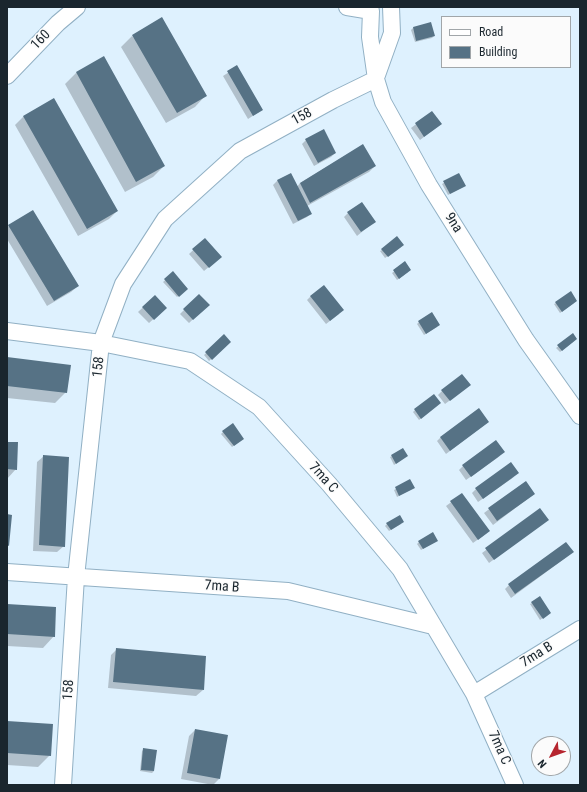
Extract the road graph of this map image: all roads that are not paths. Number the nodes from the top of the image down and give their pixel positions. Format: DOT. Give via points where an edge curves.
graph roads {
  1 [pos="77,7"];
  2 [pos="347,7"];
  3 [pos="391,7"];
  4 [pos="373,9"];
  5 [pos="7,76"];
  6 [pos="376,79"];
  7 [pos="7,331"];
  8 [pos="101,343"];
  9 [pos="580,416"];
  10 [pos="7,572"];
  11 [pos="76,577"];
  12 [pos="433,626"];
  13 [pos="580,629"];
  14 [pos="474,694"];
  15 [pos="63,785"];
  16 [pos="515,785"];
  1 -- 5 [label="street, 160"];
  2 -- 4 [label="street"];
  3 -- 6 [label="street" via="392,33"];
  4 -- 6 [label="street, 9na" via="370,37"];
  6 -- 8 [label="street, 158" via="240,151 165,219 123,284"];
  6 -- 9 [label="street, 9na" via="383,102 429,185 526,340"];
  7 -- 8 [label="street, 7ma C"];
  8 -- 11 [label="street, 158"];
  8 -- 12 [label="street, 7ma C" via="190,361 259,407 330,484 400,569"];
  10 -- 11 [label="street, 7ma B"];
  11 -- 12 [label="street, 7ma B" via="288,591"];
  11 -- 15 [label="street, 158"];
  12 -- 14 [label="street, 7ma C"];
  13 -- 14 [label="street, 7ma B"];
  14 -- 16 [label="street, 7ma C"];
}
